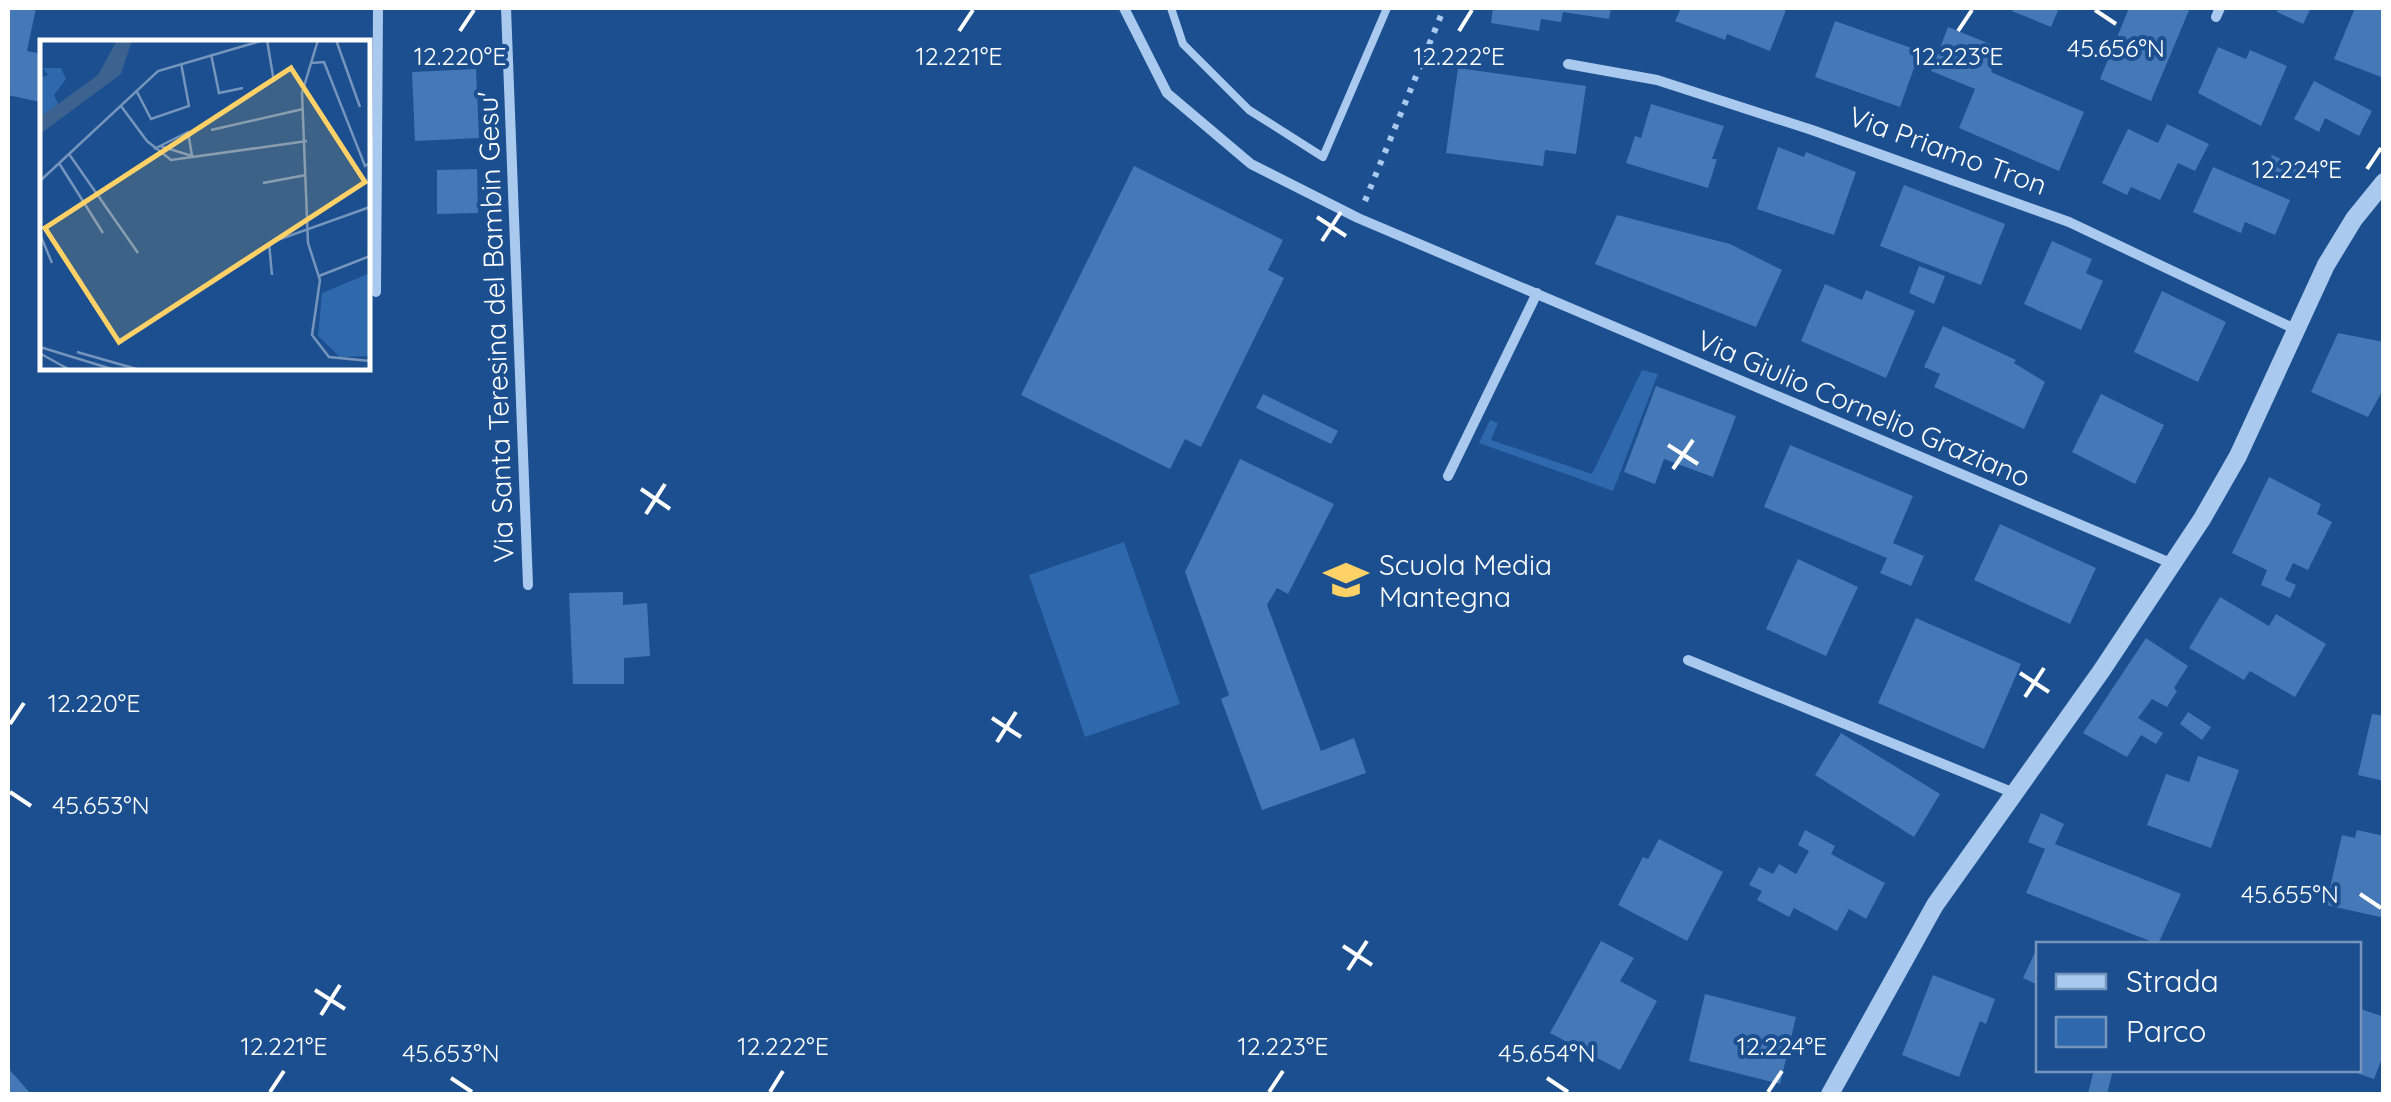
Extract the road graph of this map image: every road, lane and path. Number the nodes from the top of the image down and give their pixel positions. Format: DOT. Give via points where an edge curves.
graph roads {
  1 [pos="378,8"];
  2 [pos="506,8"];
  3 [pos="1124,8"];
  4 [pos="1171,8"];
  5 [pos="1386,8"];
  6 [pos="1444,8"];
  7 [pos="1568,64"];
  8 [pos="2384,182"];
  9 [pos="1358,218"];
  10 [pos="376,292"];
  11 [pos="1537,293"];
  12 [pos="2296,329"];
  13 [pos="1448,476"];
  14 [pos="2174,564"];
  15 [pos="528,585"];
  16 [pos="1688,660"];
  17 [pos="2014,793"];
  18 [pos="1830,1094"];
  1 -- 10 [label="street"];
  2 -- 15 [label="street, Via Santa Teresina del Bambin Gesu'"];
  3 -- 9 [label="street, Via Giulio Cornelio Graziano" via="1168,92 1251,164"];
  4 -- 5 [label="lane" via="1183,44 1249,110 1323,157"];
  6 -- 9 [label="path"];
  7 -- 12 [label="street, Via Priamo Tron" via="1657,80 2069,222"];
  8 -- 12 [label="street" via="2326,265"];
  9 -- 11 [label="street, Via Giulio Cornelio Graziano"];
  11 -- 13 [label="street"];
  11 -- 14 [label="street, Via Giulio Cornelio Graziano"];
  12 -- 14 [label="street" via="2238,456"];
  14 -- 17 [label="street"];
  16 -- 17 [label="street"];
  17 -- 18 [label="street" via="1935,905"];
}
